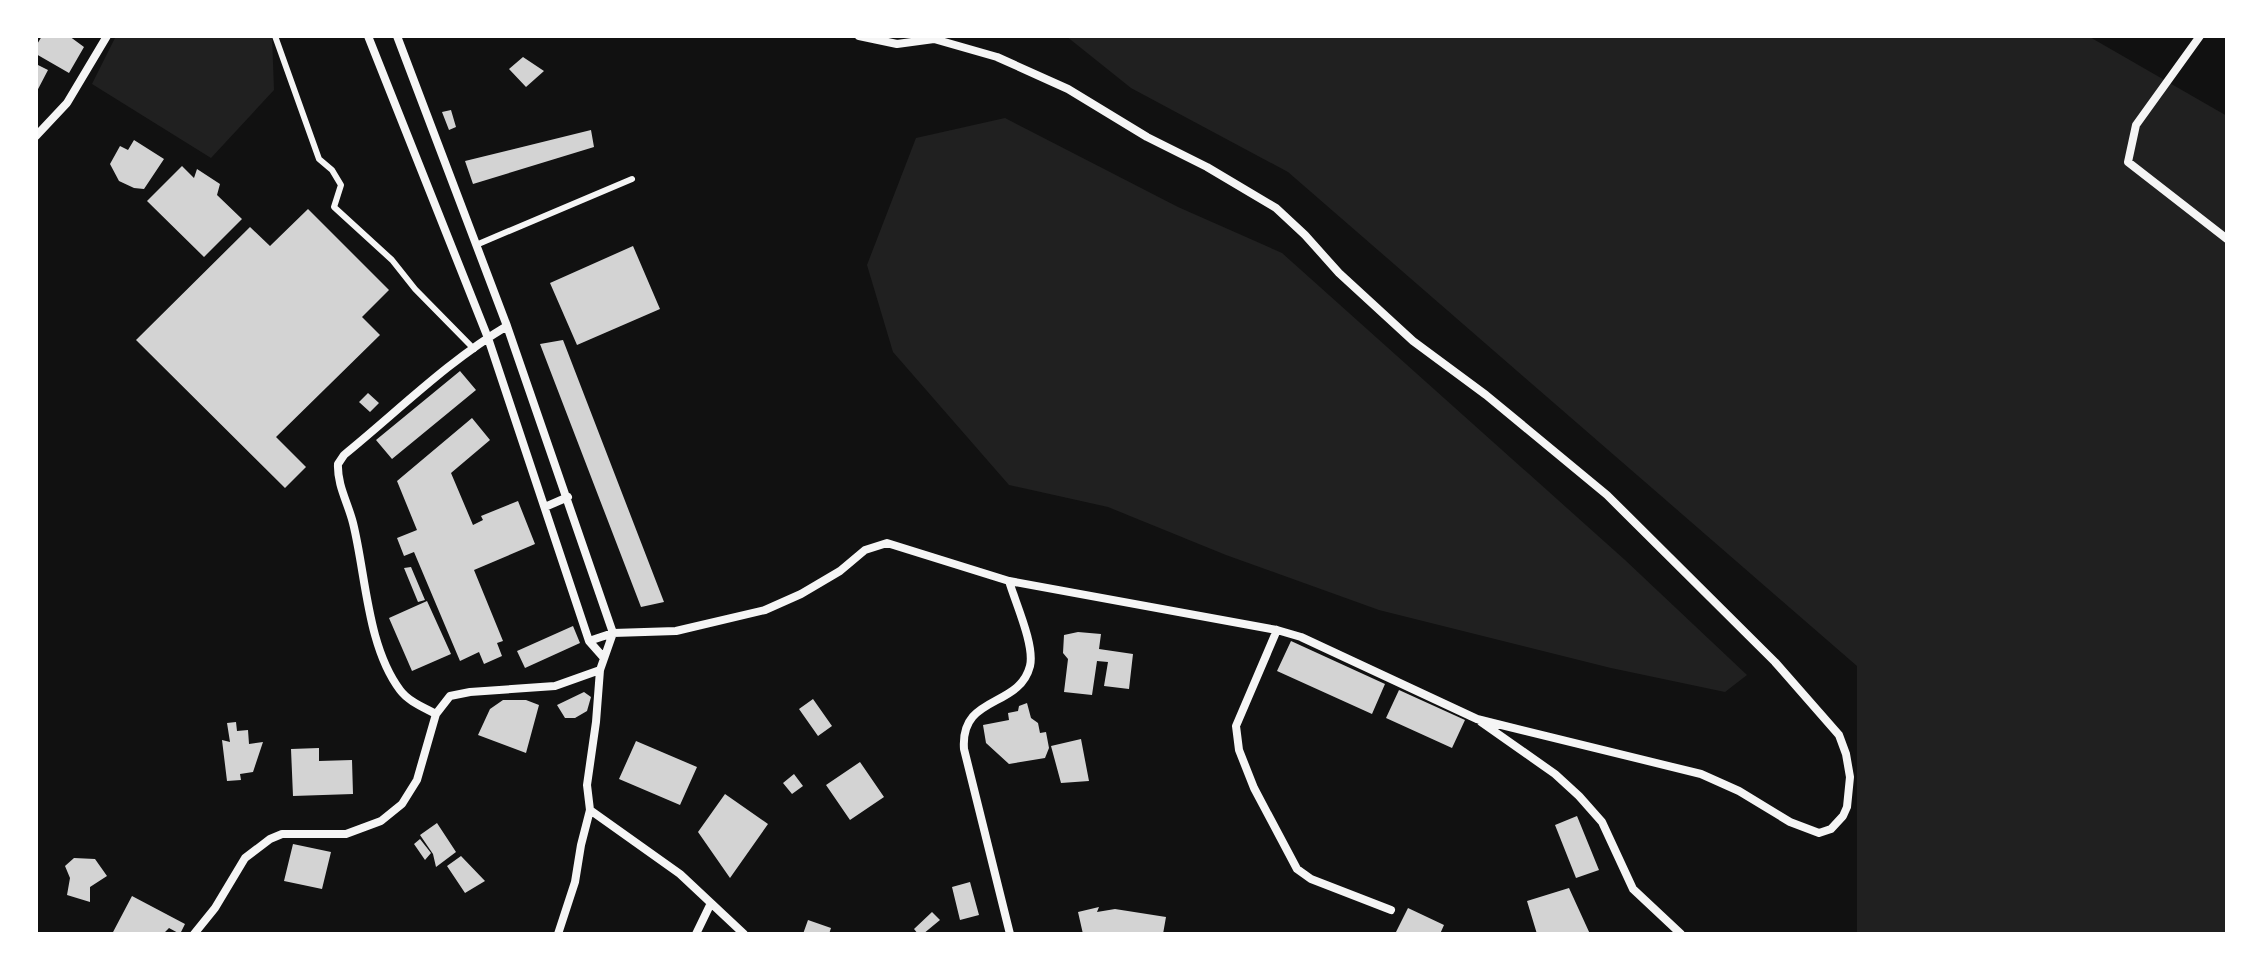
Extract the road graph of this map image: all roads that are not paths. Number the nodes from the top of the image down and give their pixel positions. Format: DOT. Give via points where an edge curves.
graph roads {
  1 [pos="107,36"];
  2 [pos="275,36"];
  3 [pos="368,36"];
  4 [pos="397,36"];
  5 [pos="859,36"];
  6 [pos="2200,36"];
  7 [pos="36,136"];
  8 [pos="632,179"];
  9 [pos="2227,239"];
  10 [pos="476,245"];
  11 [pos="507,326"];
  12 [pos="488,338"];
  13 [pos="474,349"];
  14 [pos="568,497"];
  15 [pos="545,507"];
  16 [pos="1009,581"];
  17 [pos="1277,630"];
  18 [pos="613,633"];
  19 [pos="589,641"];
  20 [pos="604,658"];
  21 [pos="600,670"];
  22 [pos="436,714"];
  23 [pos="1477,719"];
  24 [pos="590,810"];
  25 [pos="711,903"];
  26 [pos="1391,910"];
  27 [pos="194,934"];
  28 [pos="558,934"];
  29 [pos="696,934"];
  30 [pos="744,934"];
  31 [pos="1010,934"];
  32 [pos="1681,934"];
  1 -- 7 [label="street" via="67,103"];
  2 -- 13 [label="lane" via="319,159 341,185 334,207 392,260"];
  3 -- 12 [label="street"];
  4 -- 10 [label="street"];
  5 -- 23 [label="street" via="897,44 934,39 997,57 1068,89 1276,208 1413,341 1617,504 1775,662 1839,735 1849,796 1843,816 1819,833 1701,774"];
  6 -- 9 [label="street" via="2136,125 2128,162"];
  8 -- 10 [label="lane"];
  10 -- 11 [label="street"];
  11 -- 12 [label="street"];
  11 -- 14 [label="street"];
  12 -- 13 [label="street"];
  12 -- 15 [label="street"];
  13 -- 22 [label="street" via="338,464 377,642 402,693"];
  14 -- 15 [label="street"];
  14 -- 18 [label="street"];
  15 -- 19 [label="street"];
  16 -- 17 [label="street"];
  16 -- 18 [label="street" via="887,543 865,550 840,571 765,610 676,631"];
  16 -- 31 [label="street" via="1028,640 1030,666 1018,686 970,717 963,732"];
  17 -- 23 [label="street"];
  17 -- 26 [label="street" via="1236,726 1254,788 1297,869"];
  18 -- 19 [label="street"];
  18 -- 20 [label="street"];
  19 -- 20 [label="street"];
  20 -- 21 [label="street"];
  21 -- 22 [label="street" via="555,686 450,696"];
  21 -- 24 [label="street" via="587,785"];
  22 -- 27 [label="street" via="417,780 402,804 381,821 346,834 282,834 270,839 245,858"];
  23 -- 32 [label="street" via="1579,796 1602,822 1633,889"];
  24 -- 25 [label="street" via="680,874"];
  24 -- 28 [label="street"];
  25 -- 29 [label="street"];
  25 -- 30 [label="street"];
}
